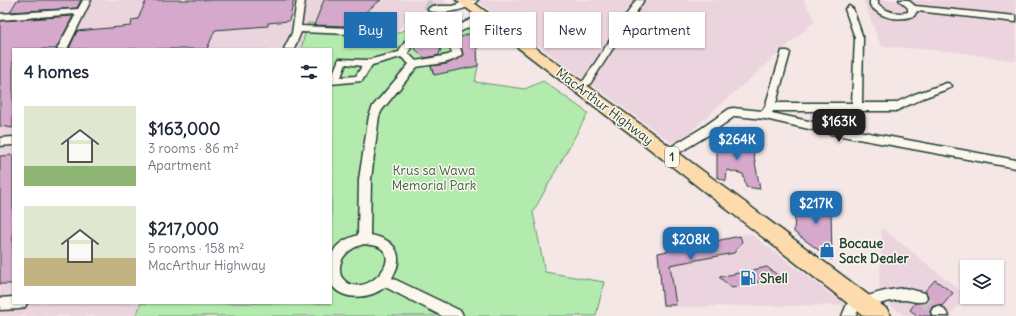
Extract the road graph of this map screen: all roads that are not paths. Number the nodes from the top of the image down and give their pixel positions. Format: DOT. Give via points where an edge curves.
graph roads {
  1 [pos="87,0"];
  2 [pos="301,0"];
  3 [pos="640,0"];
  4 [pos="874,0"];
  5 [pos="903,0"];
  6 [pos="468,1"];
  7 [pos="432,8"];
  8 [pos="912,8"];
  9 [pos="849,9"];
  10 [pos="81,11"];
  11 [pos="480,12"];
  12 [pos="0,17"];
  13 [pos="1016,19"];
  14 [pos="297,29"];
  15 [pos="344,31"];
  16 [pos="62,48"];
  17 [pos="289,48"];
  18 [pos="406,48"];
  19 [pos="456,48"];
  20 [pos="527,48"];
  21 [pos="403,54"];
  22 [pos="785,54"];
  23 [pos="368,63"];
  24 [pos="414,64"];
  25 [pos="333,80"];
  26 [pos="947,86"];
  27 [pos="579,87"];
  28 [pos="857,107"];
  29 [pos="767,111"];
  30 [pos="12,141"];
  31 [pos="0,142"];
  32 [pos="668,154"];
  33 [pos="1016,164"];
  34 [pos="364,238"];
  35 [pos="384,280"];
  36 [pos="920,297"];
  37 [pos="12,303"];
  38 [pos="863,303"];
  39 [pos="0,304"];
  40 [pos="456,316"];
  41 [pos="849,316"];
  42 [pos="880,316"];
  1 -- 10 [label="street"];
  2 -- 14 [label="street"];
  3 -- 27 [label="street" via="587,82"];
  4 -- 8 [label="street" via="877,9 893,16 911,14"];
  5 -- 8 [label="street"];
  6 -- 7 [label="street" via="442,10"];
  6 -- 11 [label="highway, MacArthur Highway / 1"];
  8 -- 13 [label="street"];
  9 -- 28 [label="street" via="859,38"];
  10 -- 12 [label="street"];
  10 -- 16 [label="street"];
  14 -- 15 [label="street"];
  14 -- 17 [label="street"];
  18 -- 21 [label="street"];
  19 -- 24 [label="street" via="457,54 450,58"];
  20 -- 27 [label="highway, MacArthur Highway / 1"];
  21 -- 23 [label="street"];
  21 -- 24 [label="street"];
  22 -- 29 [label="street"];
  23 -- 25 [label="street" via="359,79"];
  23 -- 25 [label="street" via="342,61"];
  24 -- 34 [label="street" via="380,104 374,116 365,179"];
  26 -- 28 [label="street" via="896,107"];
  27 -- 32 [label="highway, MacArthur Highway / 1"];
  28 -- 29 [label="street"];
  29 -- 32 [label="street" via="733,112"];
  29 -- 33 [label="street" via="831,130"];
  30 -- 31 [label="street"];
  32 -- 38 [label="highway, MacArthur Highway / 1"];
  34 -- 35 [label="street" via="382,242 392,254 390,273"];
  34 -- 35 [label="street" via="350,243 336,256 332,271 335,280 349,290 361,291 372,288"];
  35 -- 40 [label="street"];
  36 -- 38 [label="street" via="904,294"];
  37 -- 39 [label="street"];
  38 -- 41 [label="street" via="852,308"];
  38 -- 42 [label="highway, MacArthur Highway / 1"];
}
